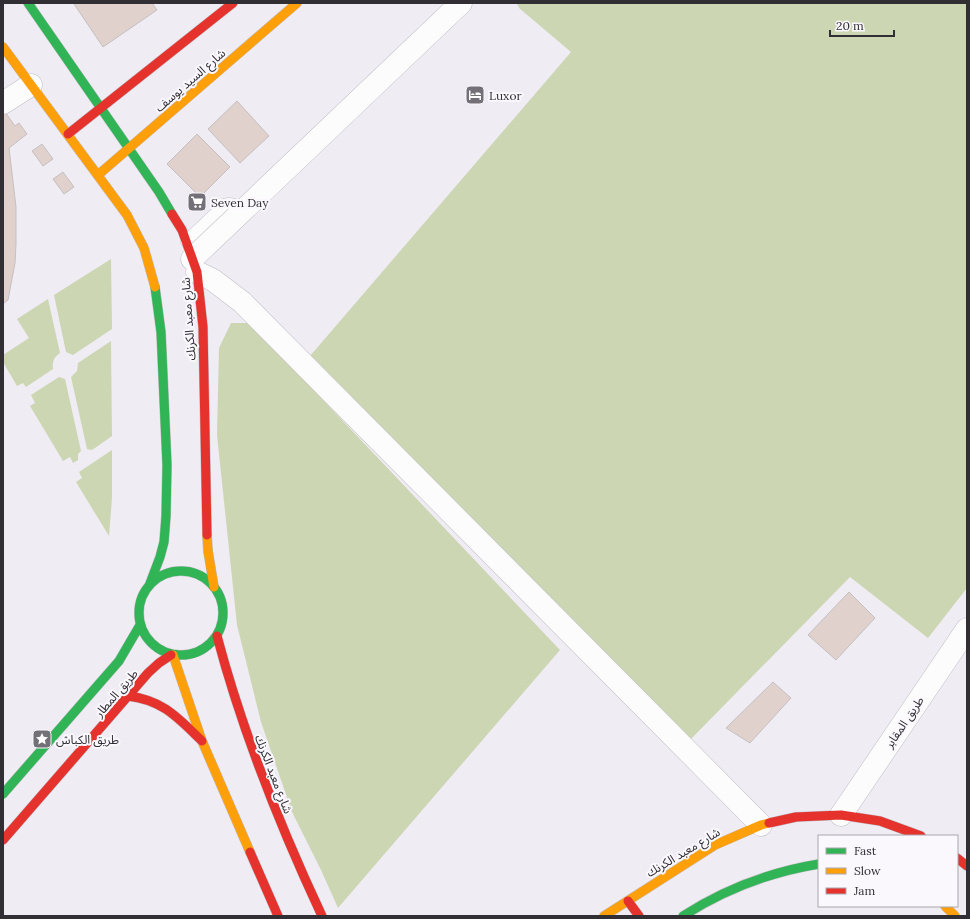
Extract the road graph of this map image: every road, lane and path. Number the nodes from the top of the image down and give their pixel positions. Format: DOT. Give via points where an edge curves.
graph roads {
  1 [pos="28,3"];
  2 [pos="233,3"];
  3 [pos="297,3"];
  4 [pos="462,3"];
  5 [pos="3,47"];
  6 [pos="31,85"];
  7 [pos="3,103"];
  8 [pos="100,109"];
  9 [pos="68,134"];
  10 [pos="128,148"];
  11 [pos="98,175"];
  12 [pos="192,257"];
  13 [pos="148,586"];
  14 [pos="214,587"];
  15 [pos="140,625"];
  16 [pos="967,629"];
  17 [pos="217,636"];
  18 [pos="172,655"];
  19 [pos="128,696"];
  20 [pos="202,741"];
  21 [pos="3,794"];
  22 [pos="841,815"];
  23 [pos="761,825"];
  24 [pos="918,835"];
  25 [pos="3,840"];
  26 [pos="958,859"];
  27 [pos="818,864"];
  28 [pos="967,866"];
  29 [pos="628,901"];
  30 [pos="946,907"];
  31 [pos="278,916"];
  32 [pos="322,916"];
  33 [pos="604,916"];
  34 [pos="639,916"];
  35 [pos="683,916"];
  36 [pos="955,916"];
  1 -- 8 [label="main road, شارع معبد الكرنك"];
  2 -- 8 [label="main road"];
  3 -- 10 [label="main road, شارع السيد يوسف"];
  4 -- 12 [label="street" via="242,213"];
  5 -- 6 [label="main road"];
  6 -- 7 [label="street"];
  6 -- 9 [label="main road"];
  8 -- 9 [label="main road"];
  8 -- 10 [label="main road, شارع معبد الكرنك"];
  9 -- 11 [label="main road"];
  10 -- 11 [label="main road, شارع السيد يوسف"];
  10 -- 12 [label="main road, شارع معبد الكرنك" via="182,230"];
  11 -- 13 [label="main road" via="127,214 144,248 156,289 166,457 166,516 164,542"];
  12 -- 14 [label="main road, شارع معبد الكرنك" via="203,327 208,551"];
  12 -- 23 [label="street" via="218,284 242,302"];
  13 -- 14 [label="main road" via="160,576 174,571 189,571 203,577"];
  13 -- 15 [label="main road" via="139,611"];
  14 -- 17 [label="main road" via="221,598 224,611"];
  15 -- 18 [label="main road" via="155,647"];
  15 -- 21 [label="main road, طريق المطار" via="119,662"];
  16 -- 22 [label="street, طريق المقابر"];
  17 -- 18 [label="main road" via="200,652"];
  17 -- 32 [label="main road, شارع معبد الكرنك" via="256,762 300,870"];
  18 -- 19 [label="main road, طريق المطار" via="148,673"];
  18 -- 20 [label="main road"];
  19 -- 20 [label="main road" via="160,704"];
  19 -- 25 [label="main road, طريق المطار"];
  20 -- 31 [label="main road"];
  22 -- 23 [label="main road, شارع معبد الكرنك" via="796,817"];
  22 -- 24 [label="main road, شارع معبد الكرنك" via="880,821"];
  23 -- 29 [label="main road, شارع معبد الكرنك" via="715,845"];
  26 -- 28 [label="main road"];
  27 -- 35 [label="main road" via="783,871 741,886 695,907"];
  29 -- 33 [label="main road, شارع معبد الكرنك"];
  29 -- 34 [label="main road"];
  30 -- 36 [label="main road"];
}
